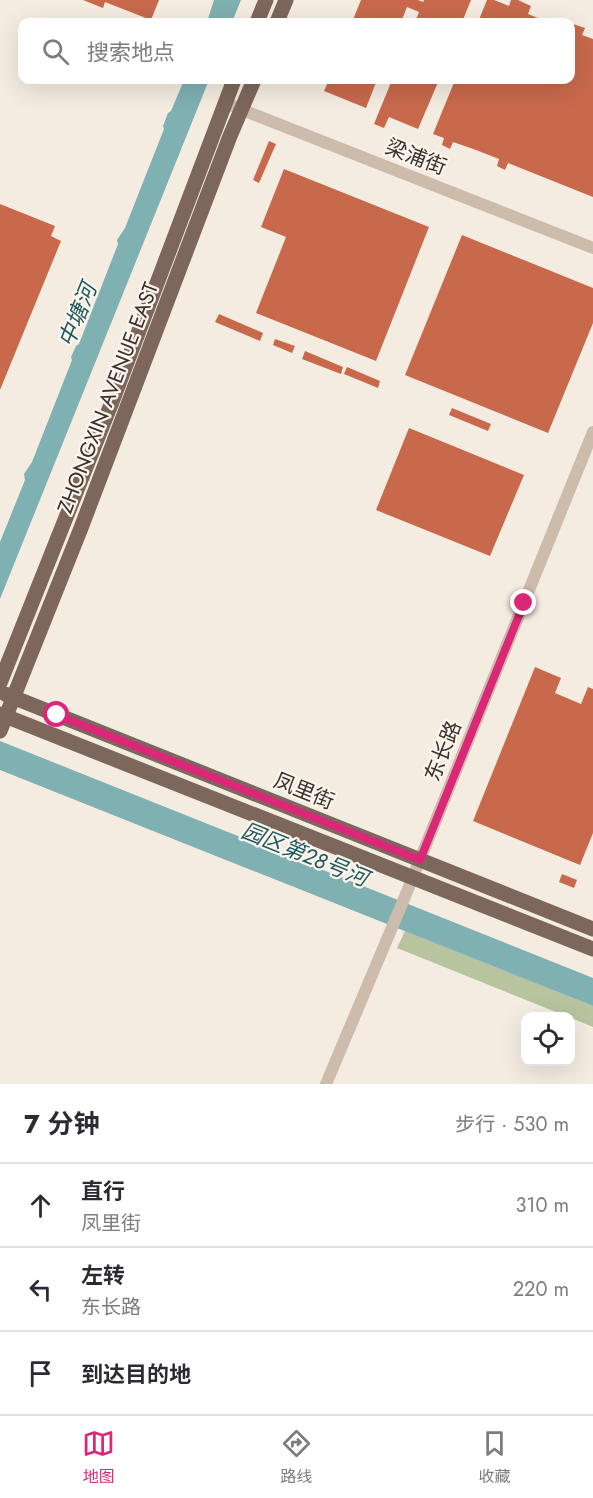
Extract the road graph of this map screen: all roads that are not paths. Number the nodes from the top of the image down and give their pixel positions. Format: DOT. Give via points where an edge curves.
graph roads {
  1 [pos="266,0"];
  2 [pos="286,0"];
  3 [pos="259,18"];
  4 [pos="279,18"];
  5 [pos="232,84"];
  6 [pos="252,84"];
  7 [pos="225,103"];
  8 [pos="242,109"];
  9 [pos="593,248"];
  10 [pos="593,432"];
  11 [pos="0,682"];
  12 [pos="7,695"];
  13 [pos="2,720"];
  14 [pos="420,860"];
  15 [pos="412,878"];
  16 [pos="593,929"];
  17 [pos="593,949"];
  18 [pos="326,1084"];
  1 -- 3 [label="main road"];
  2 -- 4 [label="main road"];
  5 -- 7 [label="main road, ZHONGXIN AVENUE EAST"];
  6 -- 8 [label="main road, ZHONGXIN AVENUE EAST"];
  7 -- 8 [label="street, 梁浦街"];
  7 -- 11 [label="main road, ZHONGXIN AVENUE EAST"];
  8 -- 9 [label="street, 梁浦街"];
  8 -- 12 [label="main road, ZHONGXIN AVENUE EAST" via="81,528"];
  10 -- 14 [label="street, 东长路"];
  12 -- 13 [label="main road, ZHONGXIN AVENUE EAST"];
  12 -- 14 [label="main road, 凤里街"];
  13 -- 15 [label="main road, 凤里街"];
  14 -- 15 [label="street, 东长路"];
  14 -- 16 [label="main road, 凤里街"];
  15 -- 17 [label="main road, 凤里街"];
  15 -- 18 [label="street, 东长路"];
}
